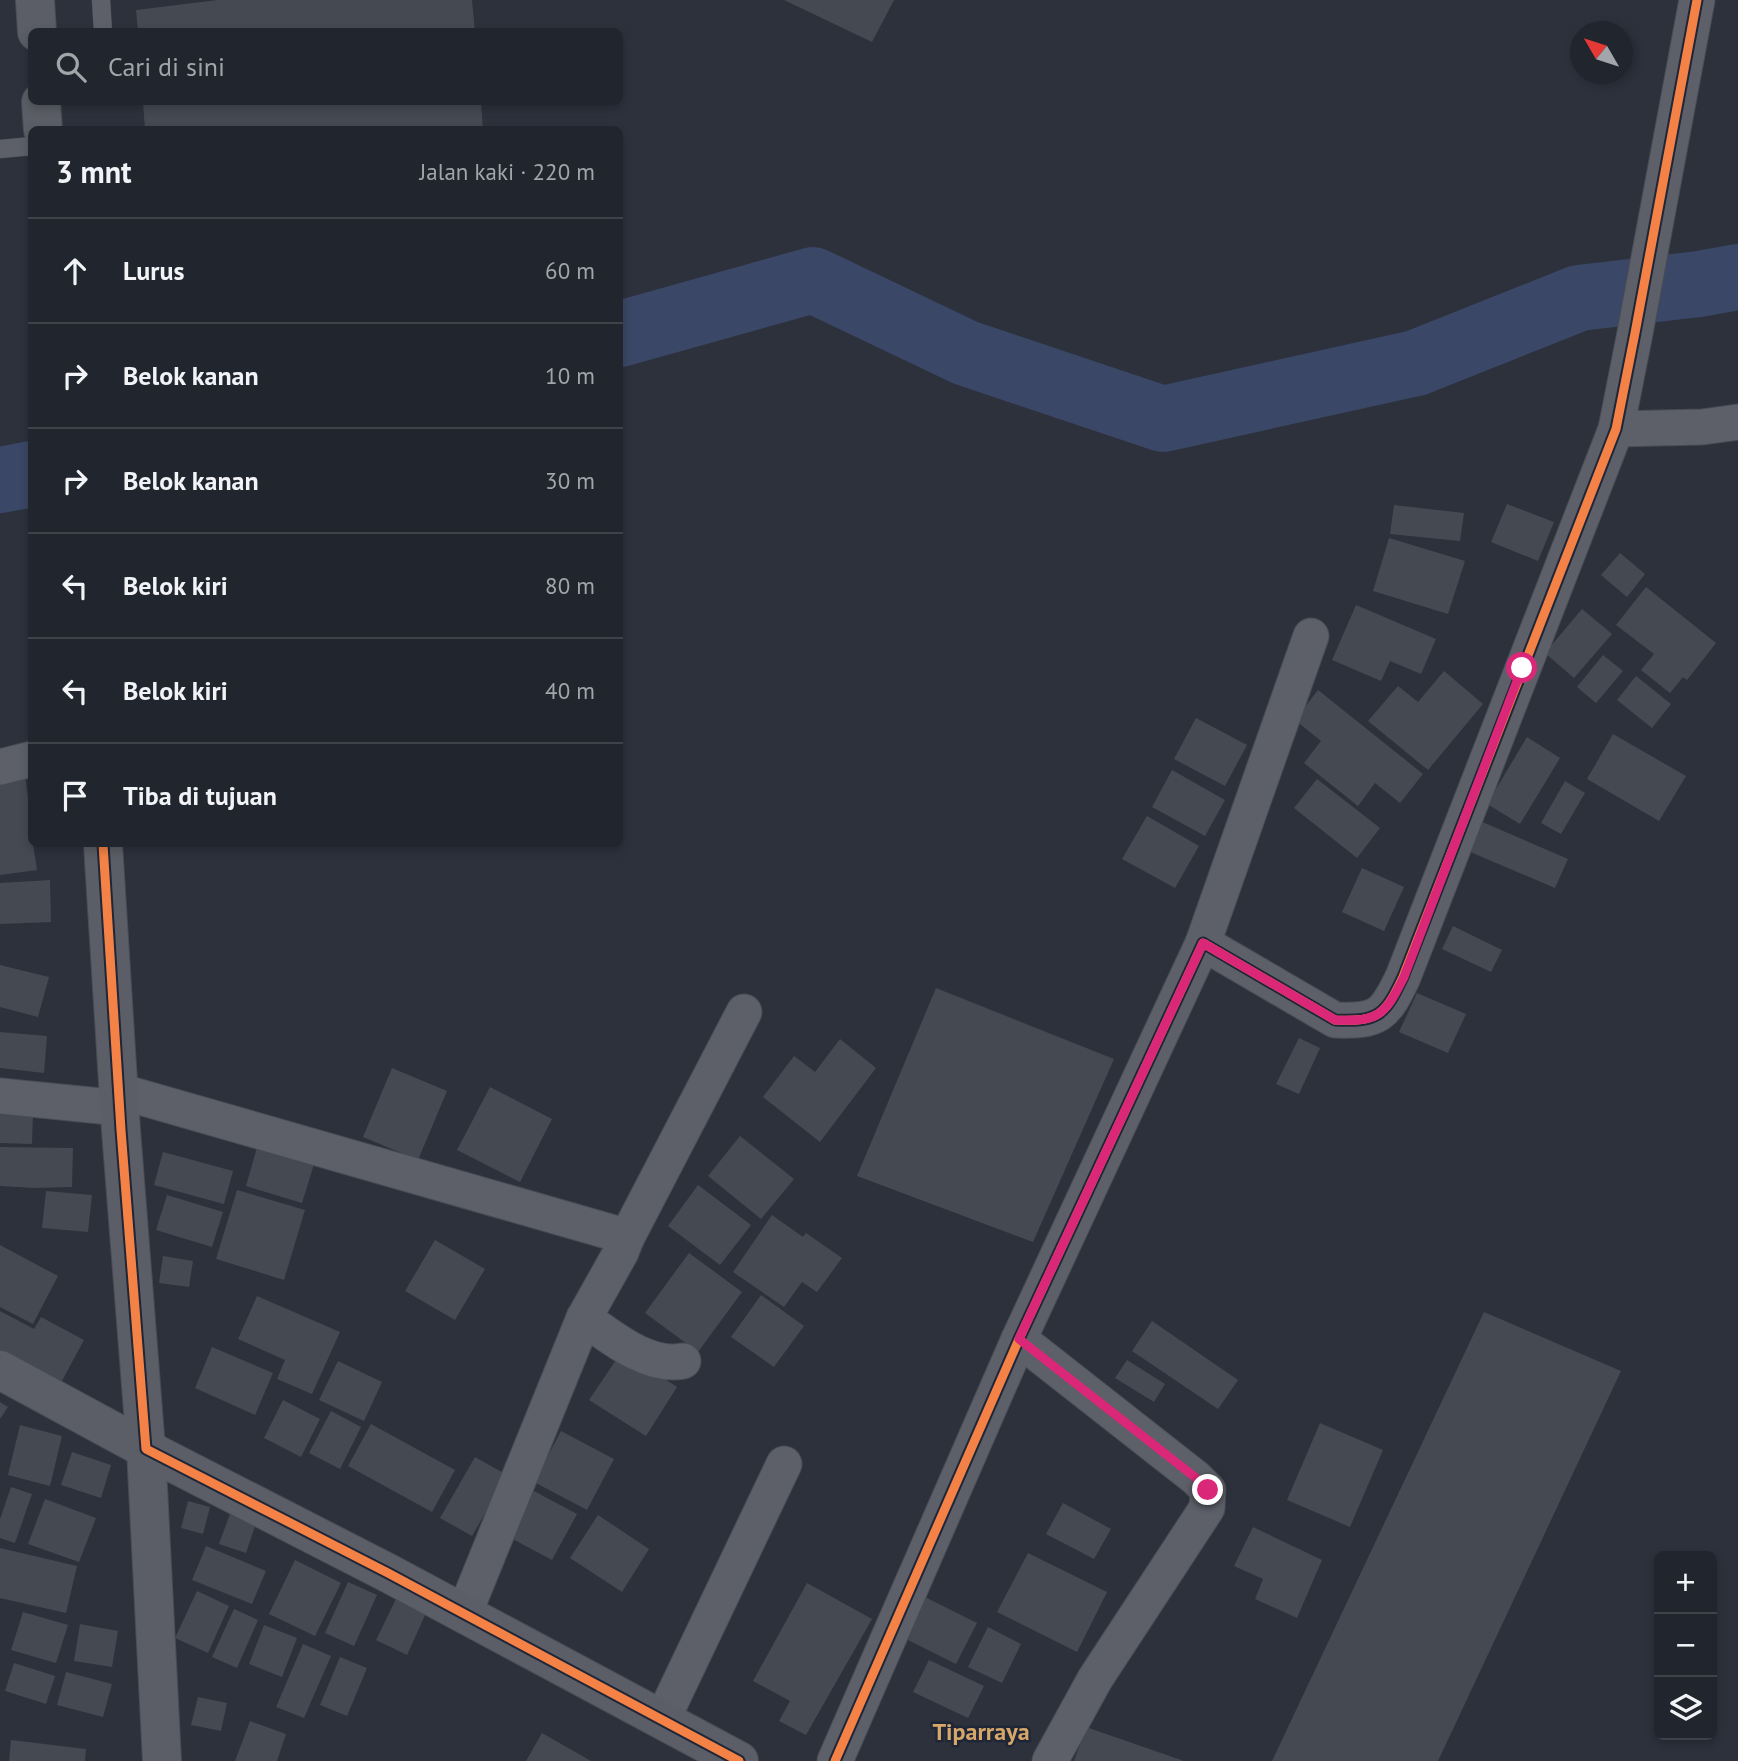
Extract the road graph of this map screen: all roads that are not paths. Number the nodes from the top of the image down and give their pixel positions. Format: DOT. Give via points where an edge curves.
graph roads {
  1 [pos="35,0"];
  2 [pos="101,0"];
  3 [pos="1697,0"];
  4 [pos="37,28"];
  5 [pos="103,28"];
  6 [pos="41,105"];
  7 [pos="43,126"];
  8 [pos="28,146"];
  9 [pos="0,149"];
  10 [pos="1738,422"];
  11 [pos="1616,429"];
  12 [pos="1311,636"];
  13 [pos="28,761"];
  14 [pos="0,767"];
  15 [pos="103,847"];
  16 [pos="1203,943"];
  17 [pos="744,1012"];
  18 [pos="0,1096"];
  19 [pos="120,1100"];
  20 [pos="626,1239"];
  21 [pos="584,1318"];
  22 [pos="1019,1339"];
  23 [pos="682,1361"];
  24 [pos="0,1370"];
  25 [pos="146,1449"];
  26 [pos="784,1464"];
  27 [pos="464,1614"];
  28 [pos="662,1720"];
  29 [pos="162,1761"];
  30 [pos="739,1761"];
  31 [pos="835,1761"];
  32 [pos="1050,1761"];
  1 -- 4 [label="street"];
  2 -- 5 [label="lane"];
  3 -- 11 [label="street"];
  6 -- 7 [label="street"];
  8 -- 9 [label="lane"];
  10 -- 11 [label="street"];
  11 -- 16 [label="street" via="1392,1000 1378,1015 1335,1020"];
  12 -- 16 [label="street"];
  13 -- 14 [label="street"];
  15 -- 19 [label="street"];
  16 -- 22 [label="street"];
  17 -- 20 [label="street"];
  18 -- 19 [label="street"];
  19 -- 20 [label="street"];
  19 -- 25 [label="street"];
  20 -- 21 [label="street"];
  21 -- 23 [label="street" via="624,1346 653,1359"];
  21 -- 27 [label="street"];
  22 -- 31 [label="street"];
  22 -- 32 [label="street" via="1208,1490 1208,1508 1095,1679"];
  24 -- 25 [label="street"];
  25 -- 27 [label="street"];
  25 -- 29 [label="street"];
  26 -- 28 [label="street"];
  27 -- 28 [label="street"];
  28 -- 30 [label="street"];
}
